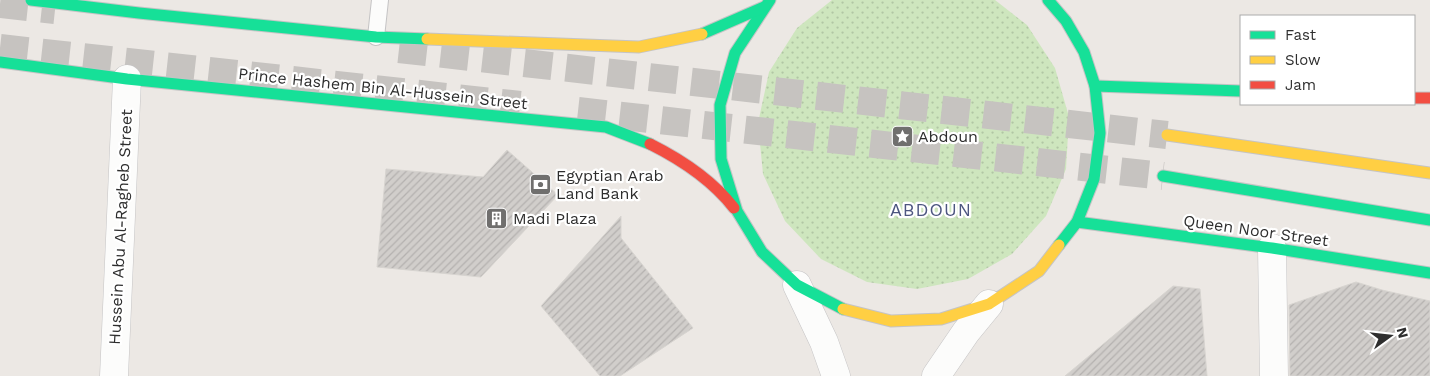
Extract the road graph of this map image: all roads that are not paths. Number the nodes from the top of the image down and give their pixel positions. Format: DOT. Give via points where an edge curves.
graph roads {
  1 [pos="31,0"];
  2 [pos="380,0"];
  3 [pos="1048,0"];
  4 [pos="767,3"];
  5 [pos="140,7"];
  6 [pos="376,37"];
  7 [pos="0,62"];
  8 [pos="127,79"];
  9 [pos="1095,86"];
  10 [pos="1240,92"];
  11 [pos="1415,98"];
  12 [pos="1430,98"];
  13 [pos="1167,135"];
  14 [pos="1430,173"];
  15 [pos="1163,176"];
  16 [pos="736,211"];
  17 [pos="1430,220"];
  18 [pos="1077,222"];
  19 [pos="1272,248"];
  20 [pos="1430,273"];
  21 [pos="797,285"];
  22 [pos="989,304"];
  23 [pos="114,376"];
  24 [pos="836,376"];
  25 [pos="936,376"];
  26 [pos="1274,376"];
  1 -- 5 [label="main road"];
  2 -- 6 [label="lane"];
  3 -- 9 [label="main road" via="1066,21 1084,52"];
  4 -- 6 [label="main road" via="703,34 639,47"];
  4 -- 16 [label="main road" via="735,53 720,105 721,159"];
  5 -- 6 [label="main road"];
  7 -- 8 [label="main road, Prince Hashem Bin Al-Hussein Street"];
  8 -- 16 [label="main road, Prince Hashem Bin Al-Hussein Street" via="606,127 656,146 724,194"];
  8 -- 23 [label="street, Hussein Abu Al-Ragheb Street"];
  9 -- 10 [label="main road"];
  9 -- 18 [label="main road" via="1100,133 1094,179"];
  11 -- 12 [label="main road"];
  13 -- 14 [label="main road"];
  15 -- 17 [label="main road"];
  16 -- 21 [label="main road" via="762,252"];
  18 -- 19 [label="main road, Queen Noor Street"];
  18 -- 22 [label="main road" via="1039,270"];
  19 -- 20 [label="main road, Queen Noor Street"];
  19 -- 26 [label="street"];
  21 -- 22 [label="main road" via="842,309 891,321 941,319"];
  21 -- 24 [label="street"];
  22 -- 25 [label="street"];
}
